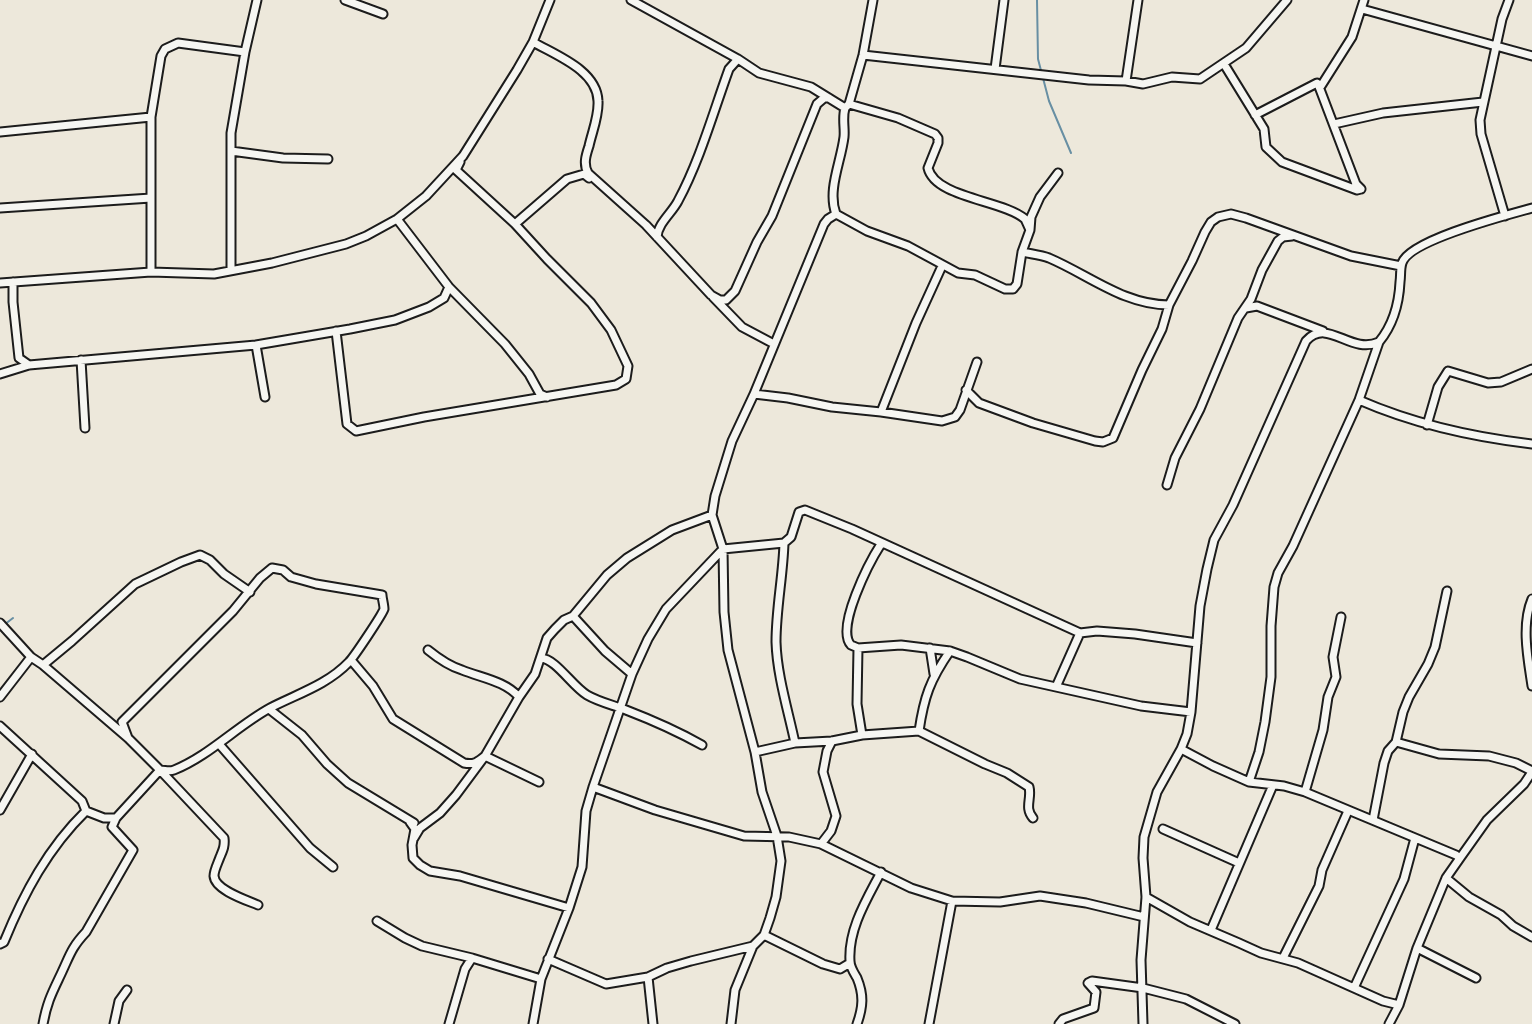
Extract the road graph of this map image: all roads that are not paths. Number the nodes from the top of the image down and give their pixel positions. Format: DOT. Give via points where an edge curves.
graph roads {
  1 [pos="257,0"];
  2 [pos="345,0"];
  3 [pos="550,0"];
  4 [pos="631,0"];
  5 [pos="873,0"];
  6 [pos="1004,0"];
  7 [pos="1138,0"];
  8 [pos="1287,0"];
  9 [pos="1364,0"];
  10 [pos="1509,0"];
  11 [pos="1362,9"];
  12 [pos="383,14"];
  13 [pos="532,42"];
  14 [pos="1495,47"];
  15 [pos="245,52"];
  16 [pos="863,55"];
  17 [pos="1532,56"];
  18 [pos="738,59"];
  19 [pos="1224,64"];
  20 [pos="995,69"];
  21 [pos="1126,81"];
  22 [pos="1317,83"];
  23 [pos="829,98"];
  24 [pos="1483,102"];
  25 [pos="847,106"];
  26 [pos="1255,115"];
  27 [pos="151,117"];
  28 [pos="1334,124"];
  29 [pos="0,132"];
  30 [pos="231,151"];
  31 [pos="463,156"];
  32 [pos="328,159"];
  33 [pos="456,170"];
  34 [pos="1058,173"];
  35 [pos="447,174"];
  36 [pos="597,183"];
  37 [pos="151,198"];
  38 [pos="0,208"];
  39 [pos="1532,208"];
  40 [pos="836,214"];
  41 [pos="1505,216"];
  42 [pos="397,219"];
  43 [pos="515,224"];
  44 [pos="646,225"];
  45 [pos="660,226"];
  46 [pos="1029,230"];
  47 [pos="1294,236"];
  48 [pos="657,237"];
  49 [pos="1022,252"];
  50 [pos="942,266"];
  51 [pos="1401,266"];
  52 [pos="231,270"];
  53 [pos="151,272"];
  54 [pos="13,282"];
  55 [pos="0,283"];
  56 [pos="449,287"];
  57 [pos="711,295"];
  58 [pos="1169,304"];
  59 [pos="1246,308"];
  60 [pos="336,331"];
  61 [pos="1329,333"];
  62 [pos="1379,342"];
  63 [pos="774,344"];
  64 [pos="256,345"];
  65 [pos="19,358"];
  66 [pos="81,360"];
  67 [pos="977,362"];
  68 [pos="29,365"];
  69 [pos="14,369"];
  70 [pos="1532,369"];
  71 [pos="0,374"];
  72 [pos="966,390"];
  73 [pos="754,394"];
  74 [pos="265,397"];
  75 [pos="547,397"];
  76 [pos="1359,400"];
  77 [pos="881,412"];
  78 [pos="1427,425"];
  79 [pos="85,428"];
  80 [pos="1532,444"];
  81 [pos="1167,486"];
  82 [pos="712,515"];
  83 [pos="784,543"];
  84 [pos="881,544"];
  85 [pos="723,549"];
  86 [pos="1447,591"];
  87 [pos="250,592"];
  88 [pos="1532,599"];
  89 [pos="573,616"];
  90 [pos="1341,618"];
  91 [pos="2,624"];
  92 [pos="1080,633"];
  93 [pos="1197,643"];
  94 [pos="858,648"];
  95 [pos="930,648"];
  96 [pos="428,650"];
  97 [pos="950,651"];
  98 [pos="31,657"];
  99 [pos="541,658"];
  100 [pos="351,660"];
  101 [pos="43,665"];
  102 [pos="632,674"];
  103 [pos="934,674"];
  104 [pos="1532,686"];
  105 [pos="1056,687"];
  106 [pos="519,696"];
  107 [pos="0,697"];
  108 [pos="619,707"];
  109 [pos="269,709"];
  110 [pos="1191,712"];
  111 [pos="0,726"];
  112 [pos="919,731"];
  113 [pos="862,735"];
  114 [pos="128,738"];
  115 [pos="832,741"];
  116 [pos="1396,742"];
  117 [pos="795,743"];
  118 [pos="219,744"];
  119 [pos="702,745"];
  120 [pos="1181,749"];
  121 [pos="756,752"];
  122 [pos="32,754"];
  123 [pos="485,756"];
  124 [pos="160,770"];
  125 [pos="1532,771"];
  126 [pos="538,782"];
  127 [pos="1249,782"];
  128 [pos="1273,785"];
  129 [pos="593,787"];
  130 [pos="1305,792"];
  131 [pos="0,810"];
  132 [pos="86,811"];
  133 [pos="1348,811"];
  134 [pos="116,818"];
  135 [pos="1033,818"];
  136 [pos="104,819"];
  137 [pos="1373,820"];
  138 [pos="410,822"];
  139 [pos="426,824"];
  140 [pos="112,827"];
  141 [pos="1163,829"];
  142 [pos="777,837"];
  143 [pos="414,838"];
  144 [pos="1415,838"];
  145 [pos="821,844"];
  146 [pos="1460,858"];
  147 [pos="1239,863"];
  148 [pos="333,867"];
  149 [pos="881,872"];
  150 [pos="1446,878"];
  151 [pos="1146,897"];
  152 [pos="952,901"];
  153 [pos="258,906"];
  154 [pos="569,908"];
  155 [pos="1144,917"];
  156 [pos="377,921"];
  157 [pos="1211,930"];
  158 [pos="764,935"];
  159 [pos="1532,937"];
  160 [pos="0,944"];
  161 [pos="753,946"];
  162 [pos="1418,948"];
  163 [pos="472,958"];
  164 [pos="1283,958"];
  165 [pos="548,960"];
  166 [pos="850,963"];
  167 [pos="648,977"];
  168 [pos="1476,978"];
  169 [pos="541,979"];
  170 [pos="1143,988"];
  171 [pos="1354,988"];
  172 [pos="127,990"];
  173 [pos="1399,1005"];
  174 [pos="1062,1022"];
  175 [pos="1226,1022"];
  176 [pos="43,1024"];
  177 [pos="114,1024"];
  178 [pos="449,1024"];
  179 [pos="533,1024"];
  180 [pos="653,1024"];
  181 [pos="731,1024"];
  182 [pos="857,1024"];
  183 [pos="929,1024"];
  184 [pos="1143,1024"];
  185 [pos="1235,1024"];
  186 [pos="1389,1024"];
  1 -- 15 [label="street"];
  2 -- 12 [label="street"];
  3 -- 13 [label="street"];
  4 -- 18 [label="street"];
  5 -- 16 [label="street"];
  6 -- 20 [label="street"];
  7 -- 21 [label="street"];
  8 -- 19 [label="street" via="1246,48"];
  9 -- 11 [label="street"];
  10 -- 14 [label="street"];
  11 -- 14 [label="street"];
  11 -- 22 [label="street" via="1352,37 1321,86"];
  13 -- 31 [label="street"];
  13 -- 36 [label="street" via="584,72 596,91 598,113 585,169"];
  14 -- 17 [label="street"];
  14 -- 24 [label="street"];
  15 -- 27 [label="street" via="178,43 165,49"];
  15 -- 30 [label="street"];
  16 -- 20 [label="street"];
  16 -- 25 [label="street"];
  18 -- 23 [label="street" via="759,73 811,87"];
  18 -- 45 [label="street" via="729,69 685,188"];
  19 -- 21 [label="street" via="1200,79 1172,77 1143,84"];
  19 -- 26 [label="street"];
  20 -- 21 [label="street"];
  22 -- 26 [label="street"];
  22 -- 28 [label="street"];
  23 -- 25 [label="street"];
  23 -- 57 [label="street" via="817,104 772,216 735,291 726,300"];
  24 -- 28 [label="street" via="1383,113"];
  24 -- 41 [label="street" via="1481,134"];
  25 -- 40 [label="street" via="832,200"];
  25 -- 46 [label="street" via="891,116 935,134 938,142 928,168 933,179 963,195 1021,216"];
  26 -- 28 [label="street" via="1264,129 1266,147 1282,162 1361,189"];
  27 -- 29 [label="street"];
  27 -- 37 [label="street"];
  30 -- 32 [label="street"];
  30 -- 52 [label="street"];
  31 -- 33 [label="street"];
  31 -- 35 [label="street"];
  33 -- 35 [label="street"];
  33 -- 43 [label="street"];
  34 -- 46 [label="street" via="1040,197"];
  35 -- 42 [label="street"];
  36 -- 43 [label="street" via="584,174 567,179"];
  36 -- 44 [label="street"];
  37 -- 38 [label="street"];
  37 -- 53 [label="street"];
  39 -- 41 [label="street"];
  40 -- 50 [label="street"];
  40 -- 63 [label="street" via="824,224"];
  41 -- 51 [label="street" via="1420,245 1404,257"];
  42 -- 52 [label="street" via="346,244"];
  42 -- 56 [label="street"];
  43 -- 75 [label="street" via="591,303 611,330 628,366 626,379 621,383"];
  44 -- 45 [label="street"];
  44 -- 48 [label="street"];
  45 -- 48 [label="street"];
  46 -- 49 [label="street"];
  47 -- 51 [label="street" via="1351,256"];
  47 -- 58 [label="street" via="1231,214 1218,217 1205,232"];
  47 -- 59 [label="street" via="1278,241"];
  48 -- 57 [label="street"];
  49 -- 50 [label="street" via="1013,289"];
  49 -- 58 [label="street" via="1048,258 1126,297 1146,304"];
  50 -- 77 [label="street"];
  51 -- 62 [label="street" via="1395,313"];
  52 -- 53 [label="street"];
  53 -- 54 [label="street"];
  54 -- 55 [label="street"];
  54 -- 65 [label="street"];
  56 -- 60 [label="street" via="444,298 429,308 395,320"];
  56 -- 75 [label="street" via="505,344 530,374 540,394"];
  57 -- 63 [label="street" via="735,321"];
  58 -- 72 [label="street" via="1162,329 1113,438 1095,441 1033,423 979,403"];
  59 -- 61 [label="street" via="1268,309"];
  59 -- 81 [label="street" via="1175,458"];
  60 -- 64 [label="street"];
  60 -- 75 [label="street" via="347,423 356,431"];
  61 -- 62 [label="street" via="1361,345"];
  61 -- 93 [label="street" via="1316,332 1306,341 1214,540 1200,606"];
  62 -- 76 [label="street"];
  63 -- 73 [label="street"];
  64 -- 66 [label="street"];
  64 -- 74 [label="street"];
  65 -- 68 [label="street"];
  65 -- 69 [label="street"];
  66 -- 68 [label="street"];
  66 -- 79 [label="street"];
  67 -- 72 [label="street"];
  68 -- 69 [label="street"];
  69 -- 71 [label="street"];
  70 -- 78 [label="street" via="1488,383 1448,370 1438,387"];
  72 -- 77 [label="street" via="960,410 949,420"];
  73 -- 77 [label="street"];
  73 -- 82 [label="street" via="732,441"];
  76 -- 78 [label="street"];
  76 -- 127 [label="street" via="1278,573 1265,722"];
  78 -- 80 [label="street"];
  82 -- 85 [label="street"];
  82 -- 89 [label="street" via="672,530 627,558 594,589"];
  83 -- 84 [label="street" via="799,512 805,510"];
  83 -- 85 [label="street"];
  83 -- 117 [label="street" via="776,644"];
  84 -- 92 [label="street"];
  84 -- 94 [label="street" via="865,570 852,604 847,638"];
  85 -- 102 [label="street" via="666,609"];
  85 -- 121 [label="street" via="728,650"];
  86 -- 116 [label="street" via="1435,647 1403,711"];
  87 -- 100 [label="street" via="272,568 316,584 382,595 384,609"];
  87 -- 101 [label="street" via="200,555 180,562 135,584"];
  87 -- 114 [label="street" via="122,722"];
  88 -- 104 [label="street" via="1526,625"];
  89 -- 99 [label="street" via="547,638"];
  89 -- 102 [label="street"];
  90 -- 130 [label="street" via="1333,657 1336,677"];
  91 -- 98 [label="street"];
  92 -- 93 [label="street" via="1135,634"];
  92 -- 105 [label="street"];
  93 -- 110 [label="street"];
  94 -- 95 [label="street"];
  94 -- 113 [label="street" via="857,704"];
  95 -- 97 [label="street"];
  95 -- 103 [label="street"];
  96 -- 106 [label="street" via="461,670 510,687"];
  97 -- 103 [label="street"];
  97 -- 105 [label="street" via="1013,677"];
  98 -- 101 [label="street"];
  98 -- 107 [label="street"];
  99 -- 106 [label="street"];
  99 -- 108 [label="street" via="553,663 587,695"];
  100 -- 109 [label="street" via="307,691"];
  100 -- 123 [label="street" via="393,719 465,762 477,763"];
  101 -- 114 [label="street"];
  102 -- 108 [label="street"];
  103 -- 112 [label="street"];
  105 -- 110 [label="street" via="1141,706"];
  106 -- 123 [label="street"];
  108 -- 119 [label="street"];
  108 -- 129 [label="street"];
  109 -- 118 [label="street"];
  109 -- 138 [label="street" via="302,735 348,783"];
  110 -- 120 [label="street"];
  111 -- 122 [label="street"];
  112 -- 113 [label="street"];
  112 -- 135 [label="street" via="1029,787 1028,810"];
  113 -- 115 [label="street"];
  114 -- 124 [label="street"];
  115 -- 117 [label="street"];
  115 -- 145 [label="street" via="824,772 836,816"];
  116 -- 125 [label="street" via="1439,754 1489,756"];
  116 -- 137 [label="street" via="1384,763"];
  117 -- 121 [label="street"];
  118 -- 124 [label="street" via="171,771"];
  118 -- 148 [label="street" via="310,848"];
  120 -- 127 [label="street"];
  120 -- 151 [label="street" via="1157,792 1144,837"];
  121 -- 142 [label="street" via="762,792"];
  122 -- 131 [label="street"];
  122 -- 132 [label="street" via="82,801"];
  123 -- 126 [label="street"];
  123 -- 139 [label="street" via="456,795"];
  124 -- 134 [label="street"];
  124 -- 153 [label="street" via="224,838 215,870 217,883"];
  125 -- 146 [label="street" via="1487,820"];
  127 -- 128 [label="street"];
  128 -- 130 [label="street"];
  128 -- 147 [label="street"];
  129 -- 142 [label="street" via="744,836"];
  129 -- 154 [label="street" via="586,811 582,867"];
  130 -- 133 [label="street"];
  132 -- 136 [label="street"];
  132 -- 160 [label="street" via="41,865"];
  133 -- 137 [label="street"];
  133 -- 164 [label="street" via="1319,886"];
  134 -- 136 [label="street"];
  134 -- 140 [label="street"];
  136 -- 140 [label="street"];
  137 -- 144 [label="street"];
  138 -- 139 [label="street"];
  138 -- 143 [label="street" via="415,829"];
  139 -- 143 [label="street"];
  140 -- 176 [label="street" via="133,850 86,932 69,953 49,998"];
  141 -- 147 [label="street"];
  142 -- 145 [label="street"];
  142 -- 158 [label="street" via="781,861 776,897"];
  143 -- 154 [label="street" via="413,858 430,871"];
  144 -- 146 [label="street"];
  144 -- 171 [label="street" via="1404,879"];
  145 -- 149 [label="street"];
  146 -- 150 [label="street"];
  147 -- 157 [label="street"];
  149 -- 152 [label="street" via="911,888"];
  149 -- 166 [label="street" via="855,927"];
  150 -- 159 [label="street"];
  150 -- 162 [label="street"];
  151 -- 155 [label="street"];
  151 -- 157 [label="street"];
  152 -- 155 [label="street" via="1000,902 1040,896"];
  152 -- 183 [label="street"];
  154 -- 165 [label="street"];
  155 -- 170 [label="street"];
  156 -- 163 [label="street" via="422,946"];
  157 -- 164 [label="street"];
  158 -- 161 [label="street"];
  158 -- 166 [label="street" via="823,964 840,969"];
  161 -- 167 [label="street" via="667,968"];
  161 -- 181 [label="street" via="735,990"];
  162 -- 168 [label="street"];
  162 -- 173 [label="street"];
  163 -- 169 [label="street"];
  163 -- 178 [label="street"];
  164 -- 171 [label="street"];
  165 -- 167 [label="street" via="606,984"];
  165 -- 169 [label="street"];
  166 -- 182 [label="street" via="862,991"];
  167 -- 180 [label="street"];
  169 -- 179 [label="street"];
  170 -- 174 [label="street" via="1092,981 1088,983 1096,992 1094,1008"];
  170 -- 175 [label="street" via="1186,999"];
  170 -- 184 [label="street"];
  171 -- 173 [label="street"];
  172 -- 177 [label="street" via="119,1001"];
  173 -- 186 [label="street"];
  175 -- 185 [label="street"];
}
